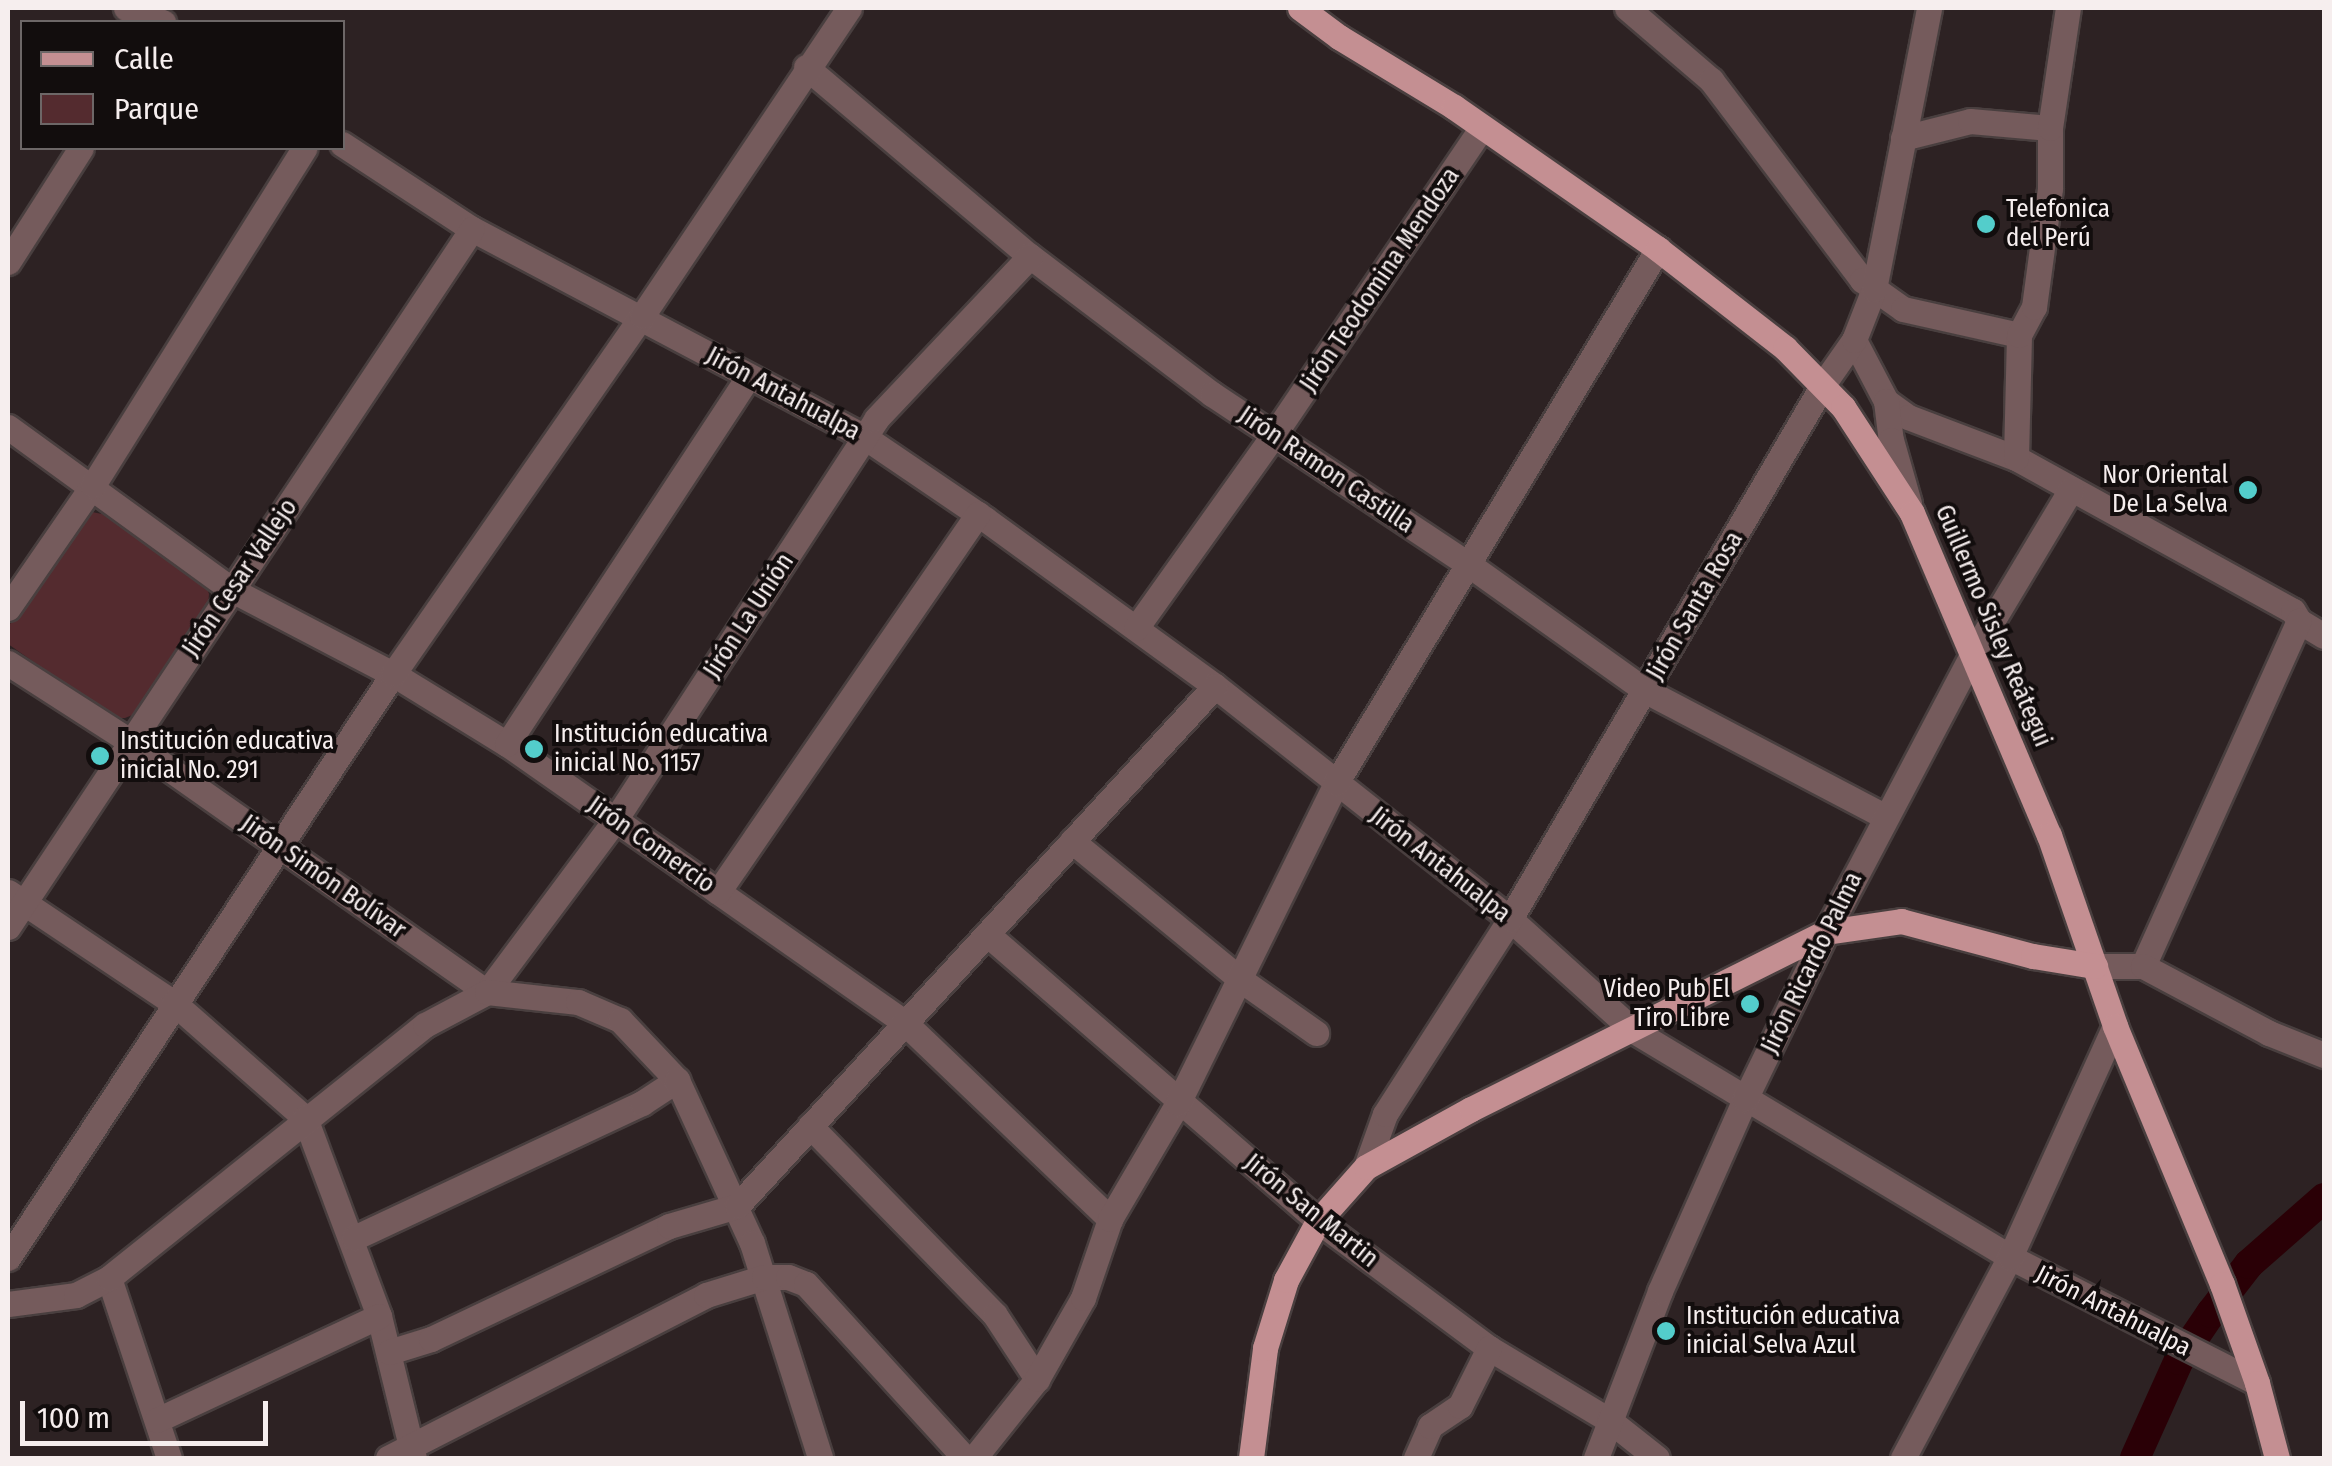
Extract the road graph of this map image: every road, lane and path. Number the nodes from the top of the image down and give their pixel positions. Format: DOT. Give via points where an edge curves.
graph roads {
  1 [pos="126,8"];
  2 [pos="848,8"];
  3 [pos="1627,8"];
  4 [pos="1929,8"];
  5 [pos="2068,8"];
  6 [pos="1317,12"];
  7 [pos="157,20"];
  8 [pos="806,66"];
  9 [pos="1482,126"];
  10 [pos="2050,128"];
  11 [pos="1903,138"];
  12 [pos="345,146"];
  13 [pos="80,150"];
  14 [pos="303,150"];
  15 [pos="472,230"];
  16 [pos="1658,249"];
  17 [pos="1030,256"];
  18 [pos="8,262"];
  19 [pos="1874,289"];
  20 [pos="642,316"];
  21 [pos="2019,335"];
  22 [pos="1854,340"];
  23 [pos="749,376"];
  24 [pos="1824,383"];
  25 [pos="1886,401"];
  26 [pos="8,427"];
  27 [pos="1274,436"];
  28 [pos="866,438"];
  29 [pos="2016,458"];
  30 [pos="93,486"];
  31 [pos="2071,489"];
  32 [pos="1912,513"];
  33 [pos="978,514"];
  34 [pos="1468,564"];
  35 [pos="232,590"];
  36 [pos="8,608"];
  37 [pos="2299,621"];
  38 [pos="1136,628"];
  39 [pos="2324,636"];
  40 [pos="1973,653"];
  41 [pos="8,663"];
  42 [pos="393,674"];
  43 [pos="1214,686"];
  44 [pos="1646,692"];
  45 [pos="131,742"];
  46 [pos="507,744"];
  47 [pos="1336,783"];
  48 [pos="1884,816"];
  49 [pos="614,820"];
  50 [pos="1072,841"];
  51 [pos="279,846"];
  52 [pos="718,892"];
  53 [pos="15,898"];
  54 [pos="1510,919"];
  55 [pos="8,927"];
  56 [pos="1826,932"];
  57 [pos="987,934"];
  58 [pos="2095,966"];
  59 [pos="2143,966"];
  60 [pos="1241,980"];
  61 [pos="487,992"];
  62 [pos="174,1003"];
  63 [pos="904,1023"];
  64 [pos="2115,1026"];
  65 [pos="1634,1031"];
  66 [pos="1316,1033"];
  67 [pos="2324,1055"];
  68 [pos="677,1080"];
  69 [pos="1745,1099"];
  70 [pos="1178,1103"];
  71 [pos="305,1118"];
  72 [pos="810,1126"];
  73 [pos="1366,1167"];
  74 [pos="737,1206"];
  75 [pos="1110,1219"];
  76 [pos="1318,1220"];
  77 [pos="354,1238"];
  78 [pos="8,1258"];
  79 [pos="2010,1258"];
  80 [pos="764,1277"];
  81 [pos="110,1278"];
  82 [pos="8,1304"];
  83 [pos="379,1316"];
  84 [pos="1489,1348"];
  85 [pos="389,1352"];
  86 [pos="1037,1379"];
  87 [pos="2258,1382"];
  88 [pos="157,1420"];
  89 [pos="1610,1420"];
  90 [pos="413,1453"];
  91 [pos="168,1458"];
  92 [pos="388,1458"];
  93 [pos="820,1458"];
  94 [pos="965,1458"];
  95 [pos="974,1458"];
  96 [pos="1252,1458"];
  97 [pos="1416,1458"];
  98 [pos="1596,1458"];
  99 [pos="1657,1458"];
  100 [pos="1903,1458"];
  101 [pos="2277,1458"];
  1 -- 7 [label="street"];
  2 -- 8 [label="street"];
  3 -- 19 [label="street" via="1711,80"];
  4 -- 11 [label="street, Jirón Santa Rosa"];
  5 -- 10 [label="street"];
  6 -- 9 [label="main road, Guillermo Sisley Reátegui"];
  8 -- 17 [label="street, Jirón Ramon Castilla"];
  8 -- 20 [label="street"];
  9 -- 16 [label="main road, Guillermo Sisley Reátegui"];
  9 -- 27 [label="street, Jirón Teodomina Mendoza"];
  10 -- 11 [label="street" via="1970,121"];
  10 -- 21 [label="street" via="2050,188 2034,307"];
  11 -- 19 [label="street, Jirón Santa Rosa"];
  12 -- 15 [label="street, Jirón Antahualpa"];
  13 -- 18 [label="street"];
  14 -- 30 [label="street"];
  15 -- 20 [label="street, Jirón Antahualpa"];
  15 -- 35 [label="street, Jirón Cesar Vallejo"];
  16 -- 24 [label="main road, Guillermo Sisley Reátegui"];
  16 -- 34 [label="street"];
  17 -- 27 [label="street, Jirón Ramon Castilla"];
  17 -- 28 [label="street, Jirón La Unión" via="890,402"];
  19 -- 21 [label="street" via="1904,309"];
  19 -- 22 [label="street, Jirón Santa Rosa"];
  20 -- 23 [label="street, Jirón Antahualpa"];
  20 -- 42 [label="street"];
  21 -- 29 [label="street"];
  22 -- 24 [label="street, Jirón Santa Rosa"];
  22 -- 25 [label="street"];
  23 -- 28 [label="street, Jirón Antahualpa"];
  23 -- 46 [label="street"];
  24 -- 32 [label="main road, Guillermo Sisley Reátegui"];
  24 -- 44 [label="street, Jirón Santa Rosa"];
  25 -- 29 [label="street" via="1908,417"];
  25 -- 32 [label="street"];
  26 -- 30 [label="street, Jirón Comercio"];
  27 -- 34 [label="street, Jirón Ramon Castilla"];
  27 -- 38 [label="street, Jirón Teodomina Mendoza"];
  28 -- 33 [label="street, Jirón Antahualpa"];
  28 -- 49 [label="street, Jirón La Unión"];
  29 -- 31 [label="street"];
  30 -- 35 [label="street, Jirón Comercio"];
  30 -- 36 [label="street"];
  31 -- 37 [label="street" via="2293,611"];
  31 -- 40 [label="street, Jirón Ricardo Palma"];
  32 -- 40 [label="main road, Guillermo Sisley Reátegui"];
  33 -- 38 [label="street, Jirón Antahualpa"];
  33 -- 52 [label="street"];
  34 -- 44 [label="street, Jirón Ramon Castilla"];
  34 -- 47 [label="street"];
  35 -- 42 [label="street, Jirón Comercio"];
  35 -- 45 [label="street, Jirón Cesar Vallejo"];
  37 -- 39 [label="street"];
  37 -- 59 [label="street"];
  38 -- 43 [label="street, Jirón Antahualpa"];
  40 -- 48 [label="street, Jirón Ricardo Palma"];
  40 -- 58 [label="main road, Guillermo Sisley Reátegui"];
  41 -- 45 [label="street, Jirón Simón Bolívar"];
  42 -- 46 [label="street, Jirón Comercio"];
  42 -- 51 [label="street"];
  43 -- 47 [label="street, Jirón Antahualpa"];
  43 -- 50 [label="street"];
  44 -- 48 [label="street, Jirón Ramon Castilla"];
  44 -- 54 [label="street, Jirón Santa Rosa"];
  45 -- 51 [label="street, Jirón Simón Bolívar"];
  45 -- 53 [label="street, Jirón Cesar Vallejo"];
  46 -- 49 [label="street, Jirón Comercio"];
  47 -- 54 [label="street, Jirón Antahualpa"];
  47 -- 60 [label="street"];
  48 -- 56 [label="street, Jirón Ricardo Palma"];
  49 -- 52 [label="street, Jirón Comercio"];
  49 -- 61 [label="street, Jirón La Unión"];
  50 -- 57 [label="street"];
  50 -- 60 [label="street"];
  51 -- 61 [label="street, Jirón Simón Bolívar"];
  51 -- 62 [label="street"];
  52 -- 63 [label="street, Jirón Comercio"];
  53 -- 55 [label="street, Jirón Cesar Vallejo"];
  53 -- 62 [label="street"];
  54 -- 65 [label="street, Jirón Antahualpa"];
  54 -- 73 [label="street, Jirón Santa Rosa" via="1385,1114"];
  56 -- 58 [label="main road" via="1901,921"];
  56 -- 65 [label="main road"];
  56 -- 69 [label="street, Jirón Ricardo Palma"];
  57 -- 63 [label="street"];
  57 -- 70 [label="street, Jirón San Martin"];
  58 -- 59 [label="street"];
  58 -- 64 [label="main road, Guillermo Sisley Reátegui"];
  59 -- 67 [label="street"];
  60 -- 66 [label="street"];
  60 -- 70 [label="street"];
  61 -- 68 [label="street" via="578,1002 620,1020"];
  61 -- 71 [label="street" via="425,1025"];
  62 -- 71 [label="street"];
  62 -- 78 [label="street"];
  63 -- 72 [label="street"];
  63 -- 75 [label="street, Jirón Comercio"];
  64 -- 79 [label="street"];
  64 -- 87 [label="main road, Guillermo Sisley Reátegui"];
  65 -- 69 [label="street, Jirón Antahualpa"];
  65 -- 73 [label="main road"];
  68 -- 74 [label="street"];
  68 -- 77 [label="street" via="642,1103"];
  69 -- 79 [label="street, Jirón Antahualpa"];
  69 -- 89 [label="street, Jirón Ricardo Palma"];
  70 -- 75 [label="street"];
  70 -- 76 [label="street, Jirón San Martin"];
  71 -- 77 [label="street"];
  71 -- 81 [label="street"];
  72 -- 74 [label="street"];
  72 -- 86 [label="street" via="995,1315"];
  73 -- 76 [label="main road"];
  74 -- 80 [label="street"];
  74 -- 85 [label="street" via="669,1226 432,1339"];
  75 -- 86 [label="street" via="1082,1298"];
  76 -- 84 [label="street, Jirón San Martin"];
  76 -- 96 [label="main road" via="1286,1280 1265,1348"];
  77 -- 83 [label="street"];
  79 -- 87 [label="street, Jirón Antahualpa"];
  79 -- 100 [label="street"];
  80 -- 90 [label="street" via="706,1296"];
  80 -- 93 [label="street"];
  80 -- 94 [label="street" via="806,1284"];
  81 -- 82 [label="street" via="76,1295"];
  81 -- 88 [label="street"];
  83 -- 85 [label="street"];
  83 -- 88 [label="street"];
  84 -- 89 [label="street, Jirón San Martin"];
  84 -- 97 [label="street" via="1460,1406 1430,1426"];
  85 -- 90 [label="street"];
  86 -- 95 [label="street"];
  87 -- 101 [label="main road, Guillermo Sisley Reátegui"];
  88 -- 91 [label="street"];
  89 -- 98 [label="street, Jirón Ricardo Palma"];
  89 -- 99 [label="street, Jirón San Martin"];
  90 -- 92 [label="street"];
}
